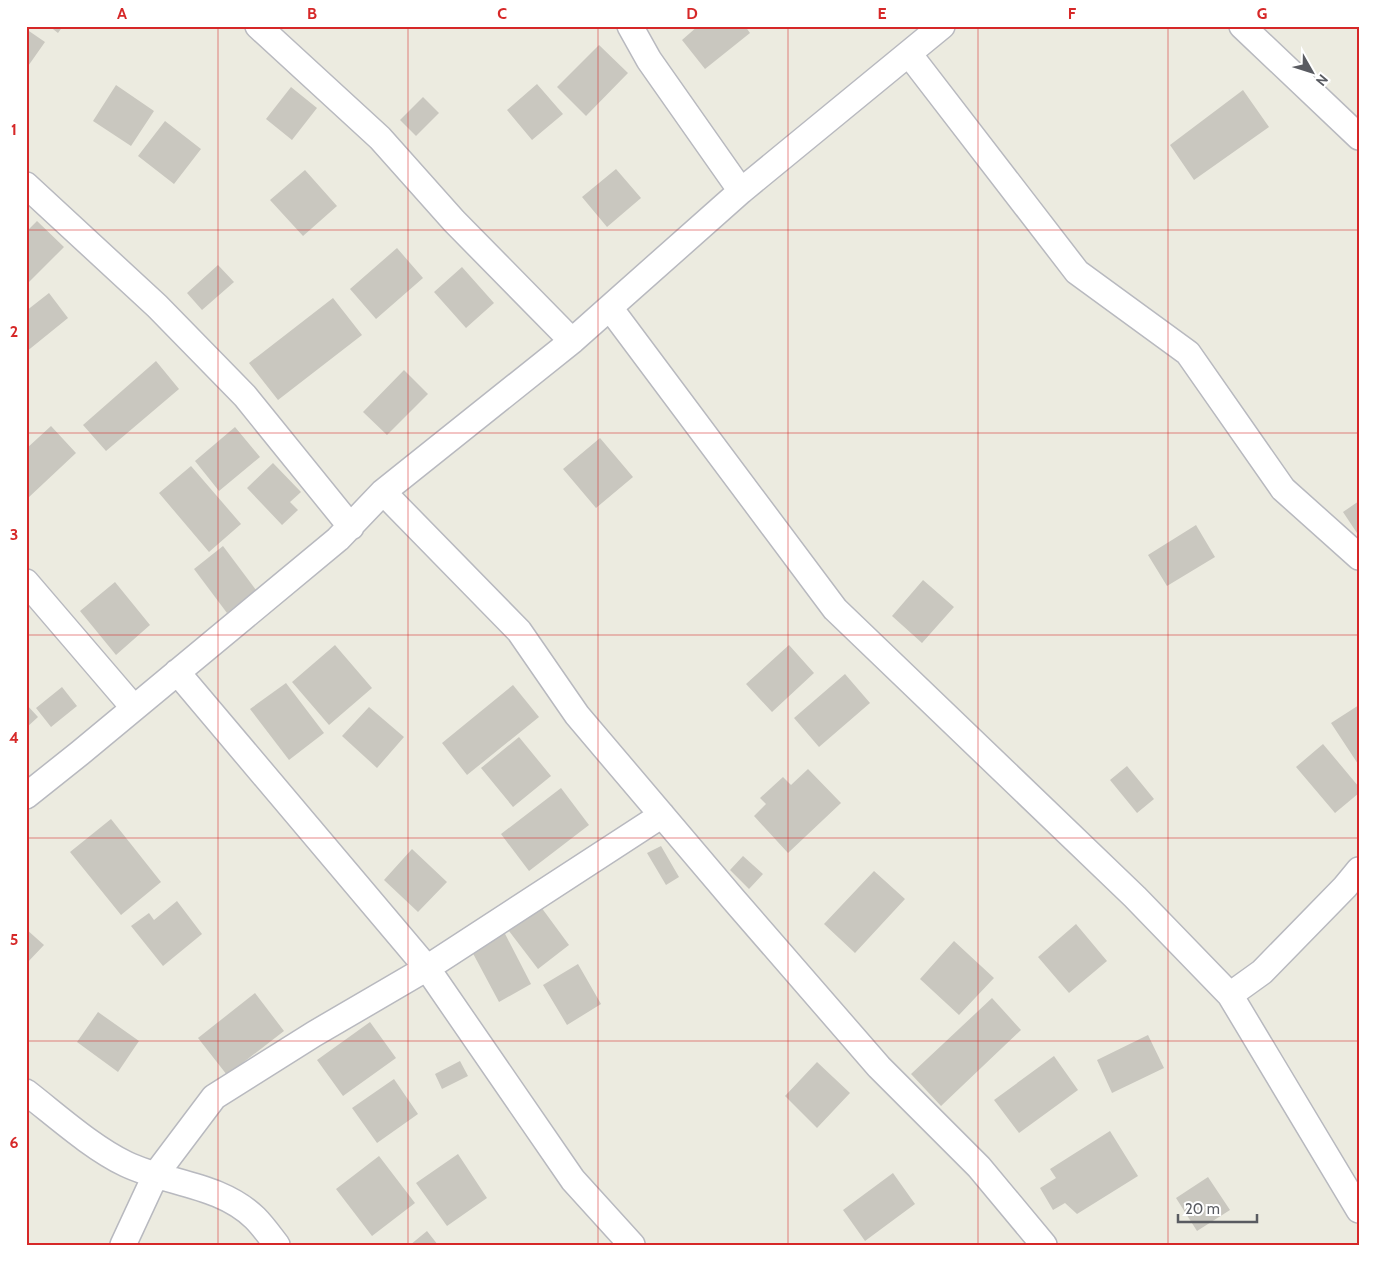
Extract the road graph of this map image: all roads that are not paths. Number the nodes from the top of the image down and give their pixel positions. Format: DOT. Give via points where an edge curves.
graph roads {
  1 [pos="258,26"];
  2 [pos="630,26"];
  3 [pos="942,26"];
  4 [pos="1242,26"];
  5 [pos="909,54"];
  6 [pos="1359,137"];
  7 [pos="26,185"];
  8 [pos="741,191"];
  9 [pos="610,308"];
  10 [pos="572,341"];
  11 [pos="383,492"];
  12 [pos="350,527"];
  13 [pos="1359,557"];
  14 [pos="26,582"];
  15 [pos="177,672"];
  16 [pos="134,708"];
  17 [pos="26,796"];
  18 [pos="662,815"];
  19 [pos="1359,870"];
  20 [pos="427,968"];
  21 [pos="1230,995"];
  22 [pos="26,1092"];
  23 [pos="156,1174"];
  24 [pos="1359,1210"];
  25 [pos="123,1245"];
  26 [pos="277,1245"];
  27 [pos="632,1245"];
  28 [pos="1044,1245"];
  1 -- 10 [label="street" via="380,138 454,221"];
  2 -- 8 [label="street" via="649,60"];
  3 -- 5 [label="street"];
  4 -- 6 [label="street"];
  5 -- 8 [label="street"];
  5 -- 13 [label="street" via="1077,272 1188,353 1283,489"];
  7 -- 12 [label="street" via="157,306 245,396"];
  8 -- 9 [label="street"];
  9 -- 10 [label="street"];
  9 -- 21 [label="street" via="835,608 1135,897"];
  10 -- 11 [label="street"];
  11 -- 12 [label="street"];
  11 -- 18 [label="street" via="519,631 577,715"];
  12 -- 15 [label="street"];
  14 -- 16 [label="street"];
  15 -- 16 [label="street"];
  15 -- 20 [label="street"];
  16 -- 17 [label="street"];
  18 -- 20 [label="street"];
  18 -- 28 [label="street" via="879,1068 979,1167"];
  19 -- 21 [label="street" via="1262,972"];
  20 -- 23 [label="street" via="214,1097"];
  20 -- 27 [label="street" via="574,1180"];
  21 -- 24 [label="street"];
  22 -- 23 [label="street" via="93,1144 126,1164"];
  23 -- 25 [label="street"];
  23 -- 26 [label="street" via="208,1190 234,1202 256,1218"];
}
